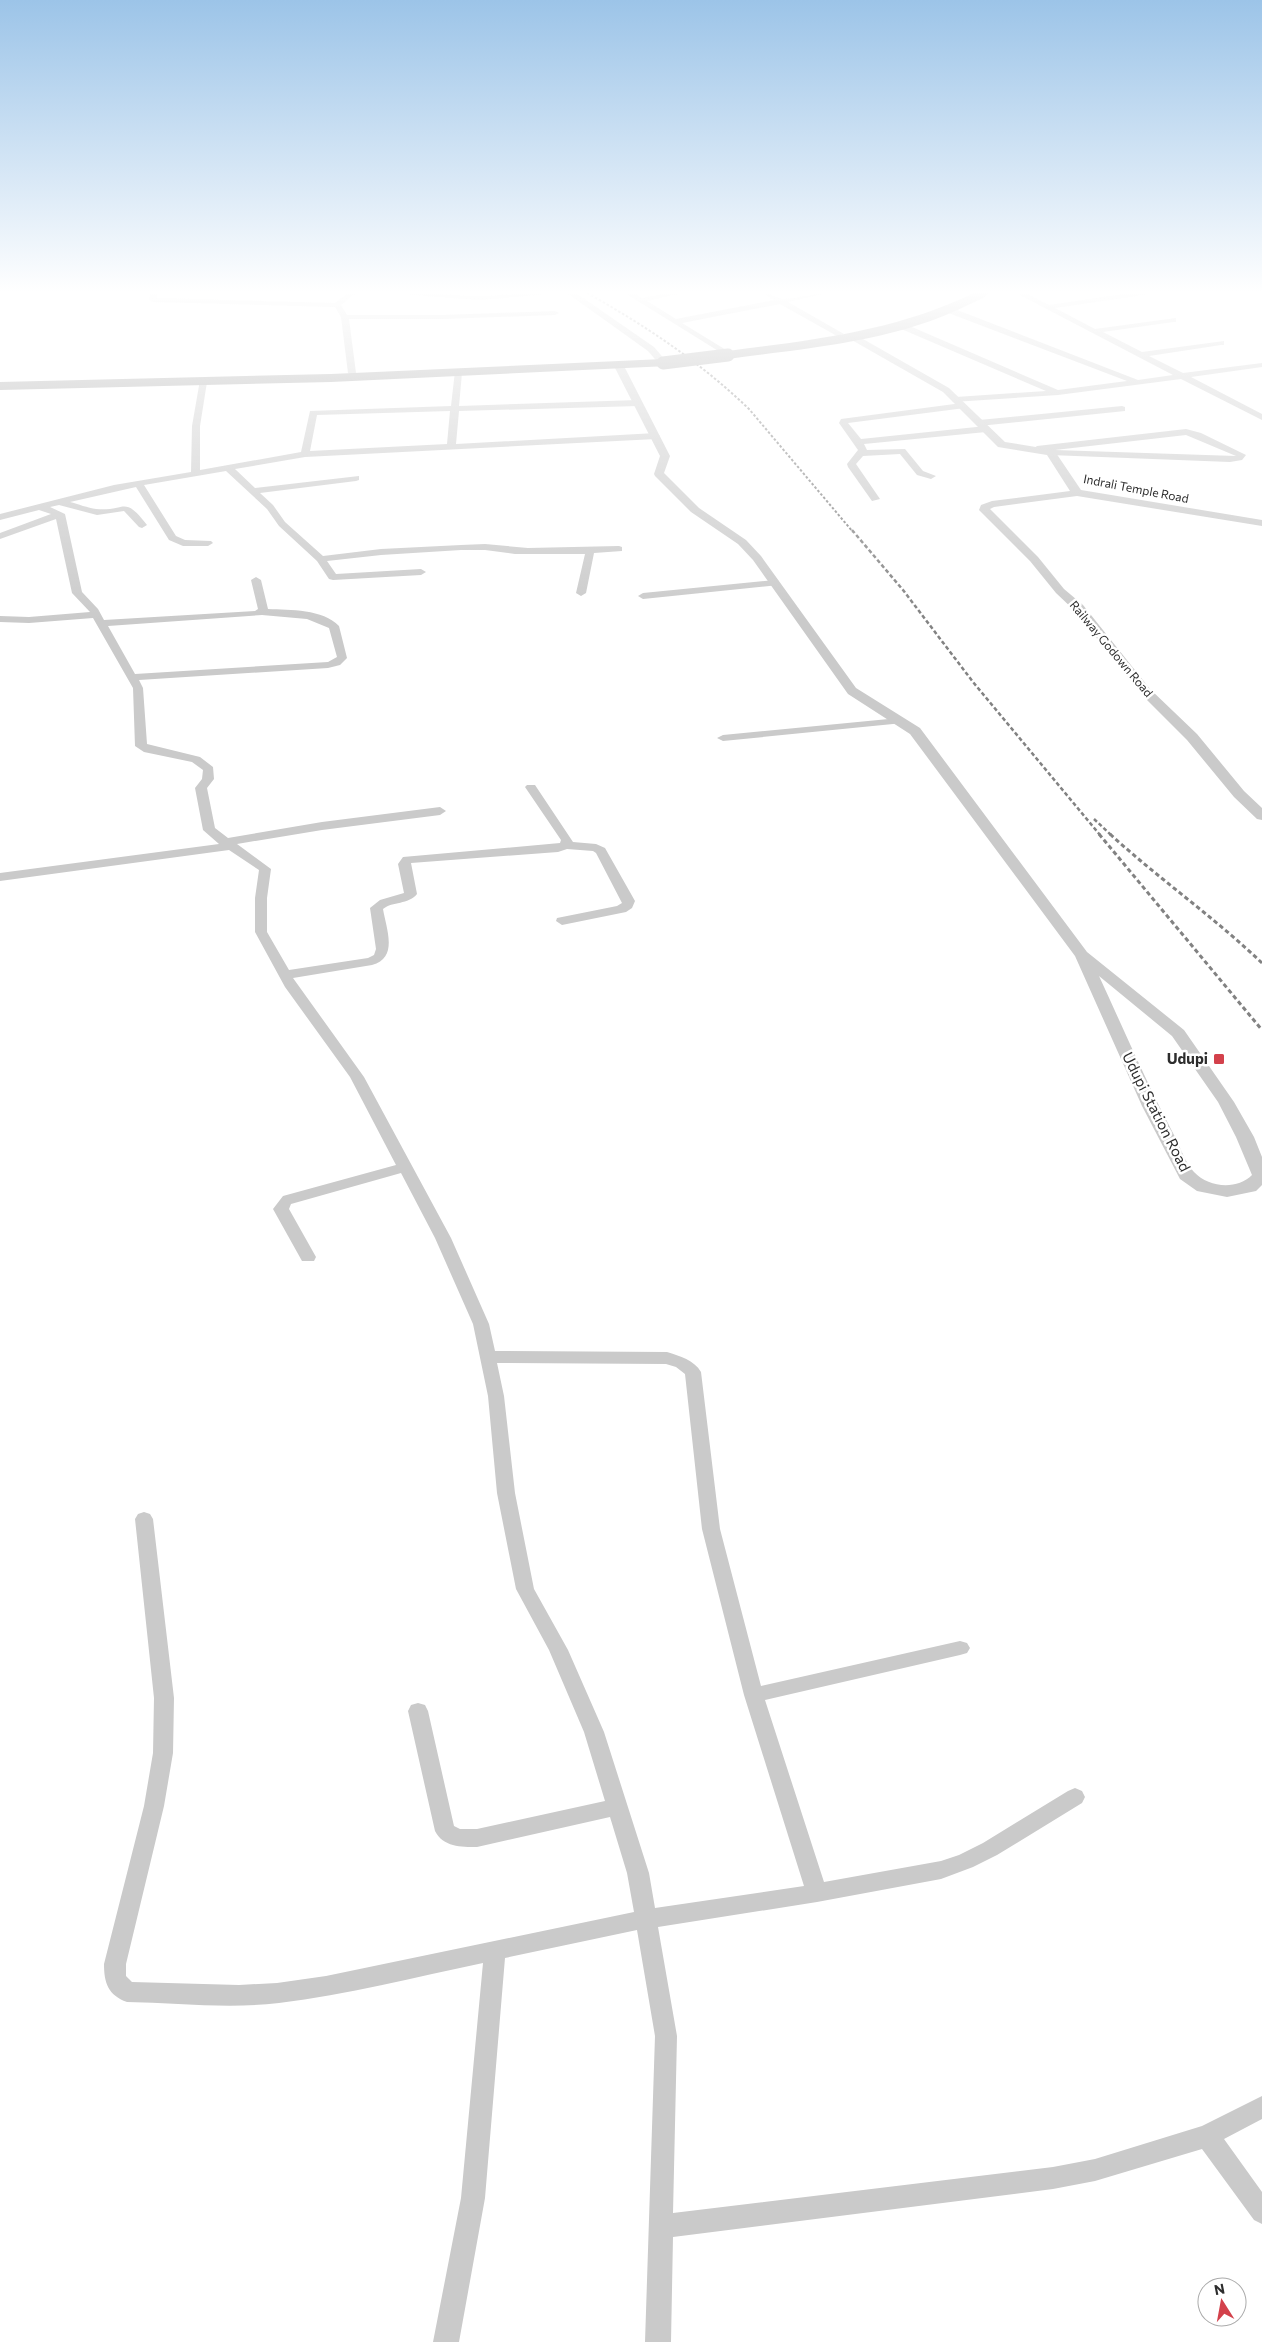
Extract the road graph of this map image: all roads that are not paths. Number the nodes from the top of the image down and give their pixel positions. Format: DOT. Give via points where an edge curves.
graph roads {
  1 [pos="200,402"];
  2 [pos="456,402"];
  3 [pos="967,402"];
  4 [pos="1233,402"];
  5 [pos="638,403"];
  6 [pos="959,403"];
  7 [pos="1255,404"];
  8 [pos="1240,406"];
  9 [pos="456,408"];
  10 [pos="1122,409"];
  11 [pos="1262,417"];
  12 [pos="982,426"];
  13 [pos="656,436"];
  14 [pos="859,442"];
  15 [pos="451,445"];
  16 [pos="1037,449"];
  17 [pos="862,452"];
  18 [pos="1050,452"];
  19 [pos="305,454"];
  20 [pos="228,467"];
  21 [pos="195,474"];
  22 [pos="931,476"];
  23 [pos="356,478"];
  24 [pos="139,484"];
  25 [pos="253,491"];
  26 [pos="1077,493"];
  27 [pos="876,499"];
  28 [pos="58,502"];
  29 [pos="40,507"];
  30 [pos="60,514"];
  31 [pos="0,517"];
  32 [pos="1262,523"];
  33 [pos="142,525"];
  34 [pos="0,536"];
  35 [pos="208,543"];
  36 [pos="619,549"];
  37 [pos="590,551"];
  38 [pos="321,559"];
  39 [pos="421,572"];
  40 [pos="256,580"];
  41 [pos="775,583"];
  42 [pos="581,593"];
  43 [pos="642,596"];
  44 [pos="261,612"];
  45 [pos="0,619"];
  46 [pos="99,619"];
  47 [pos="132,677"];
  48 [pos="899,721"];
  49 [pos="723,738"];
  50 [pos="532,787"];
  51 [pos="440,811"];
  52 [pos="1262,816"];
  53 [pos="227,844"];
  54 [pos="566,845"];
  55 [pos="0,877"];
  56 [pos="562,921"];
  57 [pos="1082,955"];
  58 [pos="285,975"];
  59 [pos="405,1167"];
  60 [pos="308,1257"];
  61 [pos="488,1357"];
  62 [pos="144,1519"];
  63 [pos="960,1648"];
  64 [pos="754,1695"];
  65 [pos="418,1711"];
  66 [pos="1075,1796"];
  67 [pos="618,1807"];
  68 [pos="817,1893"];
  69 [pos="646,1919"];
  70 [pos="495,1951"];
  71 [pos="1262,2107"];
  72 [pos="1207,2136"];
  73 [pos="1262,2212"];
  74 [pos="660,2226"];
  75 [pos="446,2342"];
  76 [pos="658,2342"];
  1 -- 21 [label="street" via="196,426"];
  2 -- 9 [label="street"];
  3 -- 6 [label="street"];
  4 -- 8 [label="street"];
  5 -- 9 [label="street"];
  5 -- 13 [label="street"];
  6 -- 12 [label="street"];
  6 -- 14 [label="street" via="844,422"];
  7 -- 8 [label="street"];
  8 -- 11 [label="street"];
  9 -- 15 [label="street"];
  9 -- 19 [label="street" via="313,412"];
  10 -- 12 [label="street"];
  12 -- 14 [label="street"];
  12 -- 16 [label="street" via="1002,444"];
  13 -- 15 [label="street"];
  13 -- 41 [label="street" via="665,456 659,474 695,510 742,542"];
  14 -- 17 [label="street"];
  15 -- 19 [label="street"];
  16 -- 18 [label="street"];
  16 -- 18 [label="street" via="1186,432 1242,455 1230,459"];
  17 -- 22 [label="street" via="902,451 920,473"];
  17 -- 27 [label="street" via="851,464"];
  18 -- 26 [label="street, Indrali Temple Road"];
  19 -- 20 [label="street"];
  20 -- 21 [label="street"];
  20 -- 25 [label="street"];
  21 -- 24 [label="street"];
  23 -- 25 [label="street"];
  24 -- 28 [label="street"];
  24 -- 35 [label="street" via="172,538 183,543"];
  25 -- 38 [label="street" via="282,524"];
  26 -- 32 [label="street, Indrali Temple Road"];
  26 -- 52 [label="street, Railway Godown Road" via="992,504 984,510 1079,608 1146,692 1192,737 1239,794"];
  28 -- 29 [label="street"];
  28 -- 33 [label="street" via="97,512 128,509"];
  29 -- 30 [label="street"];
  29 -- 31 [label="street"];
  30 -- 34 [label="street"];
  30 -- 46 [label="street" via="77,593"];
  36 -- 37 [label="street"];
  37 -- 38 [label="street" via="412,548"];
  37 -- 42 [label="street"];
  38 -- 39 [label="street" via="333,578"];
  40 -- 44 [label="street"];
  41 -- 43 [label="street"];
  41 -- 48 [label="street" via="852,691"];
  44 -- 46 [label="street" via="253,615"];
  44 -- 47 [label="street" via="322,618 334,626 342,658 328,665"];
  45 -- 46 [label="street"];
  46 -- 47 [label="street"];
  47 -- 53 [label="street" via="138,688 141,746 196,759 209,769 208,779 201,788 209,830"];
  48 -- 49 [label="street"];
  48 -- 57 [label="street" via="915,731"];
  50 -- 54 [label="street" via="567,840"];
  51 -- 53 [label="street" via="322,826"];
  53 -- 55 [label="street"];
  53 -- 58 [label="street" via="265,869 261,932"];
  54 -- 56 [label="street" via="601,851 629,901 621,909"];
  54 -- 58 [label="street" via="407,860 404,864 411,894 385,901 376,908 383,949 379,957 372,961"];
  57 -- 57 [label="street, Udupi Station Road" via="1168,1023 1204,1070 1245,1137 1262,1176 1250,1187 1228,1191 1203,1187 1186,1175 1150,1106"];
  58 -- 59 [label="street" via="357,1077"];
  59 -- 60 [label="street" via="284,1202 281,1209"];
  59 -- 61 [label="street" via="443,1238 481,1324"];
  61 -- 64 [label="street" via="667,1358 682,1363 693,1372 711,1529"];
  61 -- 67 [label="street" via="496,1396 506,1494 525,1589 558,1650 594,1732"];
  62 -- 70 [label="street" via="164,1698 163,1753 154,1806 114,1964 115,1980 127,1992 277,1993"];
  63 -- 64 [label="street"];
  64 -- 68 [label="street"];
  65 -- 67 [label="street" via="445,1831 457,1838 477,1838"];
  66 -- 68 [label="street" via="966,1862 941,1870"];
  67 -- 69 [label="street" via="638,1873"];
  68 -- 69 [label="street"];
  69 -- 70 [label="street"];
  69 -- 74 [label="street" via="666,2036"];
  70 -- 75 [label="street" via="473,2198"];
  71 -- 72 [label="street"];
  72 -- 73 [label="street"];
  72 -- 74 [label="street" via="1096,2170 1053,2178"];
  74 -- 76 [label="street"];
}
